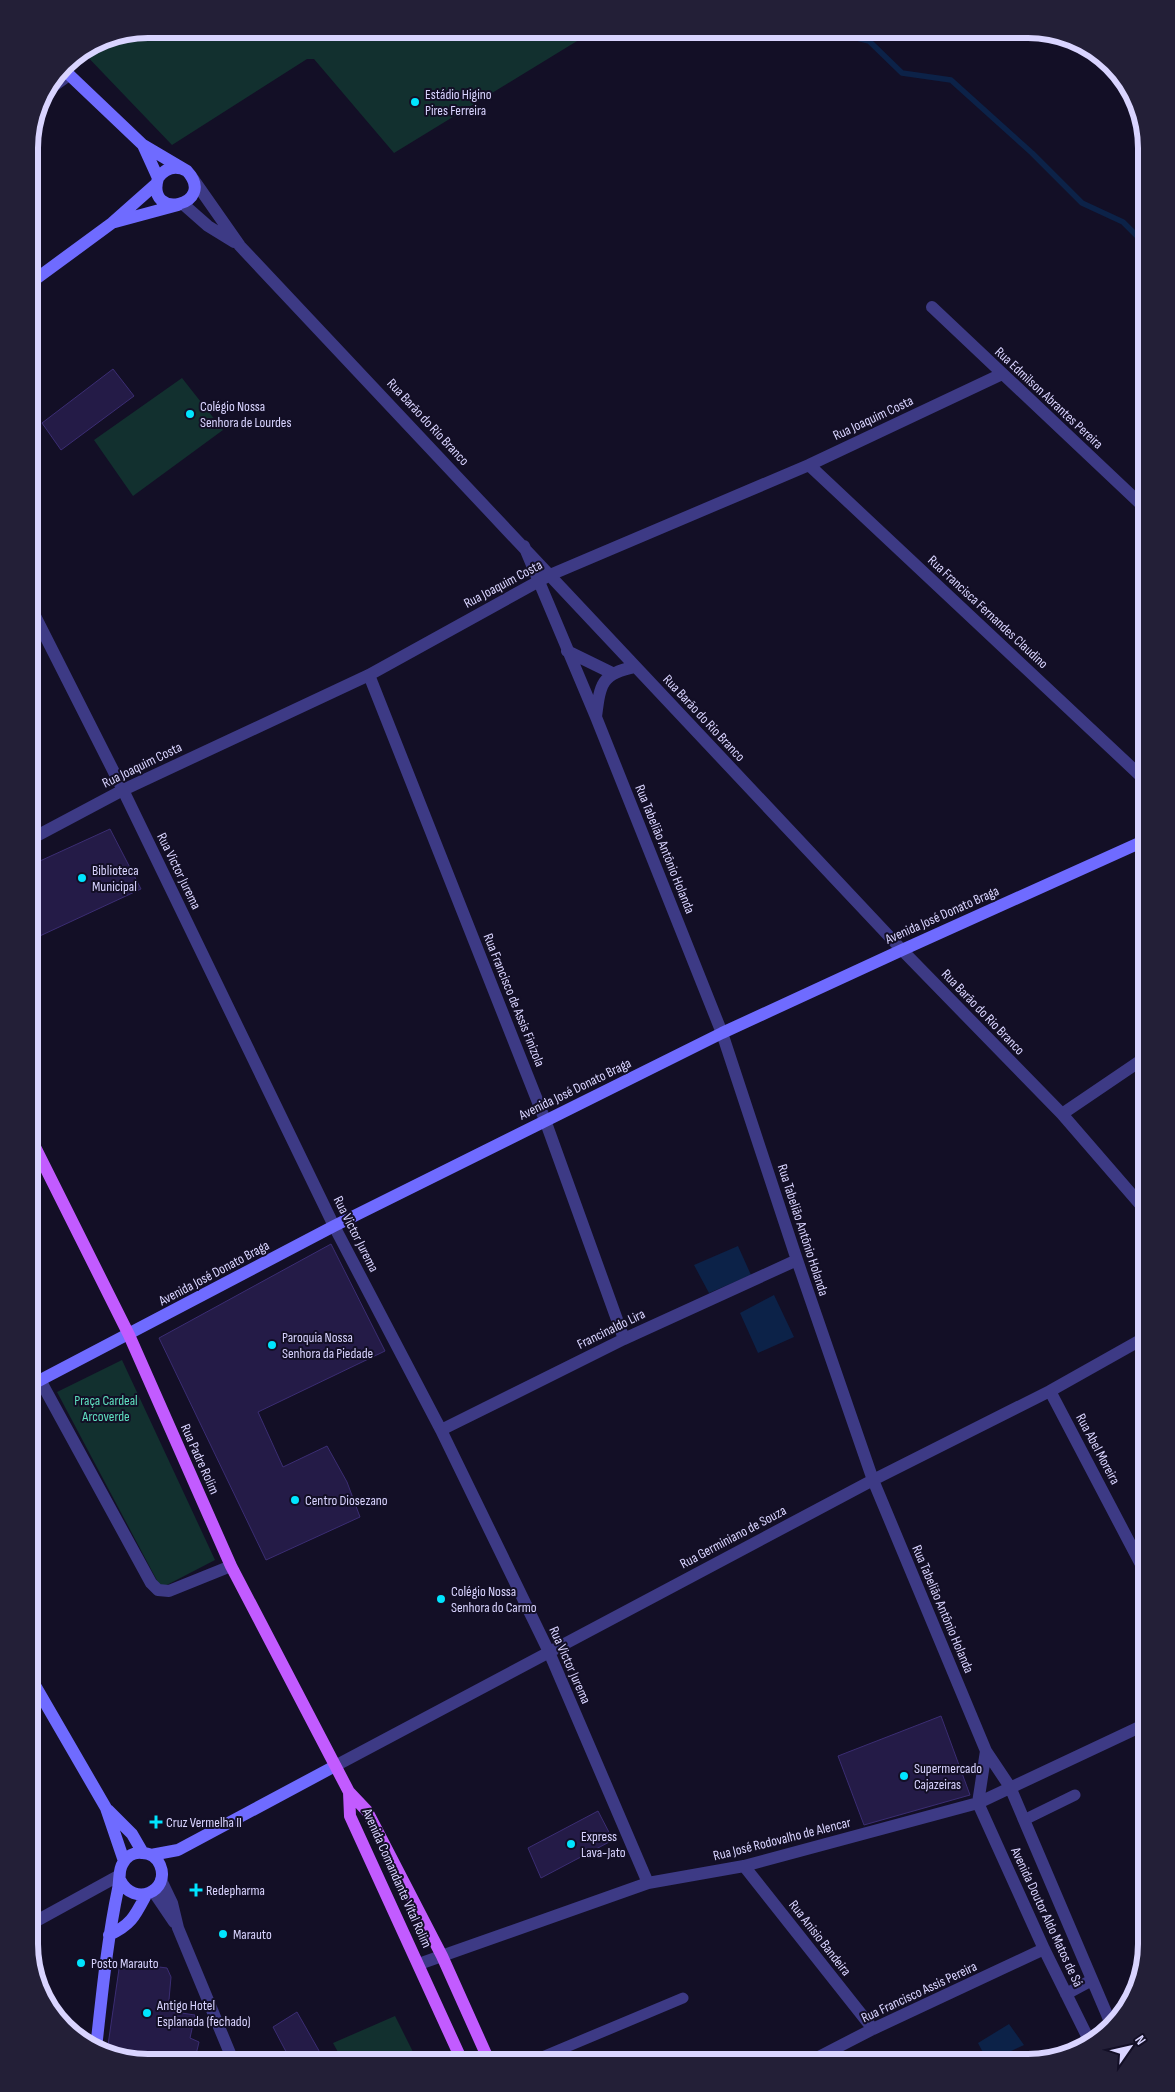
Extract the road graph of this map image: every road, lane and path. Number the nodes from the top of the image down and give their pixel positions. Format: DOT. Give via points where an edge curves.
graph roads {
  1 [pos="67,73"];
  2 [pos="143,146"];
  3 [pos="189,174"];
  4 [pos="157,181"];
  5 [pos="181,205"];
  6 [pos="112,223"];
  7 [pos="240,246"];
  8 [pos="38,277"];
  9 [pos="932,307"];
  10 [pos="1002,374"];
  11 [pos="809,465"];
  12 [pos="1138,502"];
  13 [pos="524,546"];
  14 [pos="550,575"];
  15 [pos="538,581"];
  16 [pos="38,622"];
  17 [pos="567,651"];
  18 [pos="636,667"];
  19 [pos="612,673"];
  20 [pos="369,675"];
  21 [pos="596,717"];
  22 [pos="1138,773"];
  23 [pos="123,790"];
  24 [pos="38,835"];
  25 [pos="1138,844"];
  26 [pos="902,950"];
  27 [pos="722,1033"];
  28 [pos="1138,1062"];
  29 [pos="1062,1114"];
  30 [pos="545,1120"];
  31 [pos="38,1169"];
  32 [pos="1138,1202"];
  33 [pos="334,1226"];
  34 [pos="797,1260"];
  35 [pos="129,1335"];
  36 [pos="624,1339"];
  37 [pos="1138,1342"];
  38 [pos="38,1381"];
  39 [pos="38,1390"];
  40 [pos="1050,1391"];
  41 [pos="441,1430"];
  42 [pos="873,1480"];
  43 [pos="1138,1559"];
  44 [pos="231,1566"];
  45 [pos="549,1652"];
  46 [pos="38,1691"];
  47 [pos="1138,1728"];
  48 [pos="986,1751"];
  49 [pos="335,1766"];
  50 [pos="1010,1787"];
  51 [pos="349,1792"];
  52 [pos="1076,1795"];
  53 [pos="978,1803"];
  54 [pos="106,1808"];
  55 [pos="1024,1820"];
  56 [pos="178,1850"];
  57 [pos="147,1854"];
  58 [pos="124,1861"];
  59 [pos="744,1866"];
  60 [pos="161,1876"];
  61 [pos="120,1877"];
  62 [pos="648,1883"];
  63 [pos="149,1893"];
  64 [pos="38,1920"];
  65 [pos="178,1928"];
  66 [pos="109,1935"];
  67 [pos="1044,1950"];
  68 [pos="442,1956"];
  69 [pos="419,1964"];
  70 [pos="1092,1980"];
  71 [pos="1066,1994"];
  72 [pos="683,1998"];
  73 [pos="1109,2018"];
  74 [pos="873,2029"];
  75 [pos="1087,2037"];
  76 [pos="97,2042"];
  77 [pos="230,2054"];
  78 [pos="459,2054"];
  79 [pos="486,2054"];
  80 [pos="549,2054"];
  81 [pos="824,2054"];
  1 -- 2 [label="main road"];
  2 -- 3 [label="main road"];
  2 -- 4 [label="main road"];
  3 -- 4 [label="main road" via="181,168 168,169"];
  3 -- 5 [label="main road" via="194,189 189,200"];
  3 -- 7 [label="street, Rua Barāo do Rio Branco"];
  4 -- 5 [label="main road" via="161,199 172,205"];
  4 -- 6 [label="main road"];
  5 -- 6 [label="main road"];
  5 -- 7 [label="street, Rua Barāo do Rio Branco"];
  6 -- 8 [label="main road"];
  7 -- 13 [label="street, Rua Barāo do Rio Branco"];
  9 -- 10 [label="street, Rua Edmilson Abrantes Pereira"];
  10 -- 11 [label="street, Rua Joaquim Costa"];
  10 -- 12 [label="street, Rua Edmilson Abrantes Pereira"];
  11 -- 14 [label="street, Rua Joaquim Costa"];
  11 -- 22 [label="street, Rua Francisca Fernandes Claudino"];
  13 -- 14 [label="street, Rua Barāo do Rio Branco"];
  13 -- 15 [label="street, Rua Tabelião Antônio Holanda"];
  14 -- 15 [label="street, Rua Joaquim Costa"];
  14 -- 18 [label="street, Rua Barāo do Rio Branco"];
  15 -- 17 [label="street, Rua Tabelião Antônio Holanda"];
  15 -- 20 [label="street, Rua Joaquim Costa"];
  16 -- 23 [label="street, Rua Victor Jurema"];
  17 -- 19 [label="street"];
  17 -- 21 [label="street, Rua Tabelião Antônio Holanda"];
  18 -- 19 [label="street"];
  18 -- 26 [label="street, Rua Barāo do Rio Branco"];
  19 -- 21 [label="street" via="599,694"];
  20 -- 23 [label="street, Rua Joaquim Costa"];
  20 -- 30 [label="street, Rua Francisco de Assis Finizola"];
  21 -- 27 [label="street, Rua Tabelião Antônio Holanda"];
  23 -- 24 [label="street, Rua Joaquim Costa"];
  23 -- 33 [label="street, Rua Victor Jurema"];
  25 -- 26 [label="main road, Avenida José Donato Braga"];
  26 -- 27 [label="main road, Avenida José Donato Braga"];
  26 -- 29 [label="street, Rua Barāo do Rio Branco"];
  27 -- 30 [label="main road, Avenida José Donato Braga"];
  27 -- 34 [label="street, Rua Tabelião Antônio Holanda"];
  28 -- 29 [label="street"];
  29 -- 32 [label="street, Rua Barāo do Rio Branco"];
  30 -- 33 [label="main road, Avenida José Donato Braga"];
  30 -- 36 [label="street, Rua Francisco de Assis Finizola"];
  31 -- 35 [label="main road, Rua Padre Rolim"];
  33 -- 35 [label="main road, Avenida José Donato Braga"];
  33 -- 41 [label="street, Rua Victor Jurema"];
  34 -- 36 [label="street, Francinaldo Lira"];
  34 -- 42 [label="street, Rua Tabelião Antônio Holanda"];
  35 -- 38 [label="main road, Avenida José Donato Braga"];
  35 -- 44 [label="main road, Rua Padre Rolim"];
  36 -- 41 [label="street, Francinaldo Lira"];
  37 -- 40 [label="street, Rua Germiniano de Souza"];
  39 -- 44 [label="street" via="158,1590 169,1591"];
  40 -- 42 [label="street, Rua Germiniano de Souza"];
  40 -- 43 [label="street, Rua Abel Moreira"];
  41 -- 45 [label="street, Rua Victor Jurema"];
  42 -- 45 [label="street, Rua Germiniano de Souza"];
  42 -- 48 [label="street, Rua Tabelião Antônio Holanda"];
  44 -- 49 [label="main road, Rua Padre Rolim"];
  45 -- 49 [label="street, Rua Germiniano de Souza"];
  45 -- 62 [label="street, Rua Victor Jurema"];
  46 -- 54 [label="main road"];
  47 -- 50 [label="street, Rua José Rodovalho de Alencar"];
  48 -- 50 [label="street, Rua Tabelião Antônio Holanda"];
  48 -- 53 [label="street"];
  49 -- 51 [label="main road, Rua Padre Rolim"];
  49 -- 56 [label="main road"];
  50 -- 53 [label="street, Rua José Rodovalho de Alencar"];
  50 -- 55 [label="street, Avenida Doutor Aldo Matos de Sá"];
  51 -- 68 [label="main road, Avenida Comandante Vital Rolim" via="367,1811"];
  51 -- 69 [label="main road, Avenida Comandante Vital Rolim" via="350,1816"];
  52 -- 55 [label="lane"];
  53 -- 59 [label="street, Rua José Rodovalho de Alencar"];
  53 -- 67 [label="street, Avenida Doutor Aldo Matos de Sá"];
  54 -- 57 [label="main road"];
  54 -- 58 [label="main road"];
  55 -- 70 [label="street, Avenida Doutor Aldo Matos de Sá"];
  56 -- 57 [label="main road"];
  56 -- 60 [label="main road"];
  57 -- 58 [label="main road" via="132,1854"];
  57 -- 60 [label="main road" via="160,1866"];
  58 -- 61 [label="main road"];
  59 -- 62 [label="street, Rua José Rodovalho de Alencar"];
  59 -- 74 [label="street, Rua Anisio Bandeira"];
  60 -- 63 [label="main road"];
  60 -- 65 [label="street"];
  61 -- 63 [label="main road" via="127,1890 140,1895"];
  61 -- 64 [label="street"];
  61 -- 66 [label="main road"];
  62 -- 68 [label="street, Rua José Rodovalho de Alencar"];
  63 -- 65 [label="street"];
  63 -- 66 [label="main road" via="125,1928"];
  65 -- 77 [label="street"];
  66 -- 76 [label="main road"];
  67 -- 71 [label="street, Avenida Doutor Aldo Matos de Sá"];
  67 -- 74 [label="street, Rua Francisco Assis Pereira"];
  68 -- 69 [label="street, Rua José Rodovalho de Alencar"];
  68 -- 79 [label="main road, Avenida Comandante Vital Rolim"];
  69 -- 78 [label="main road, Avenida Comandante Vital Rolim"];
  70 -- 71 [label="street"];
  70 -- 73 [label="street, Avenida Doutor Aldo Matos de Sá"];
  71 -- 75 [label="street, Avenida Doutor Aldo Matos de Sá"];
  72 -- 80 [label="lane"];
  74 -- 81 [label="street, Rua Francisco Assis Pereira"];
}
